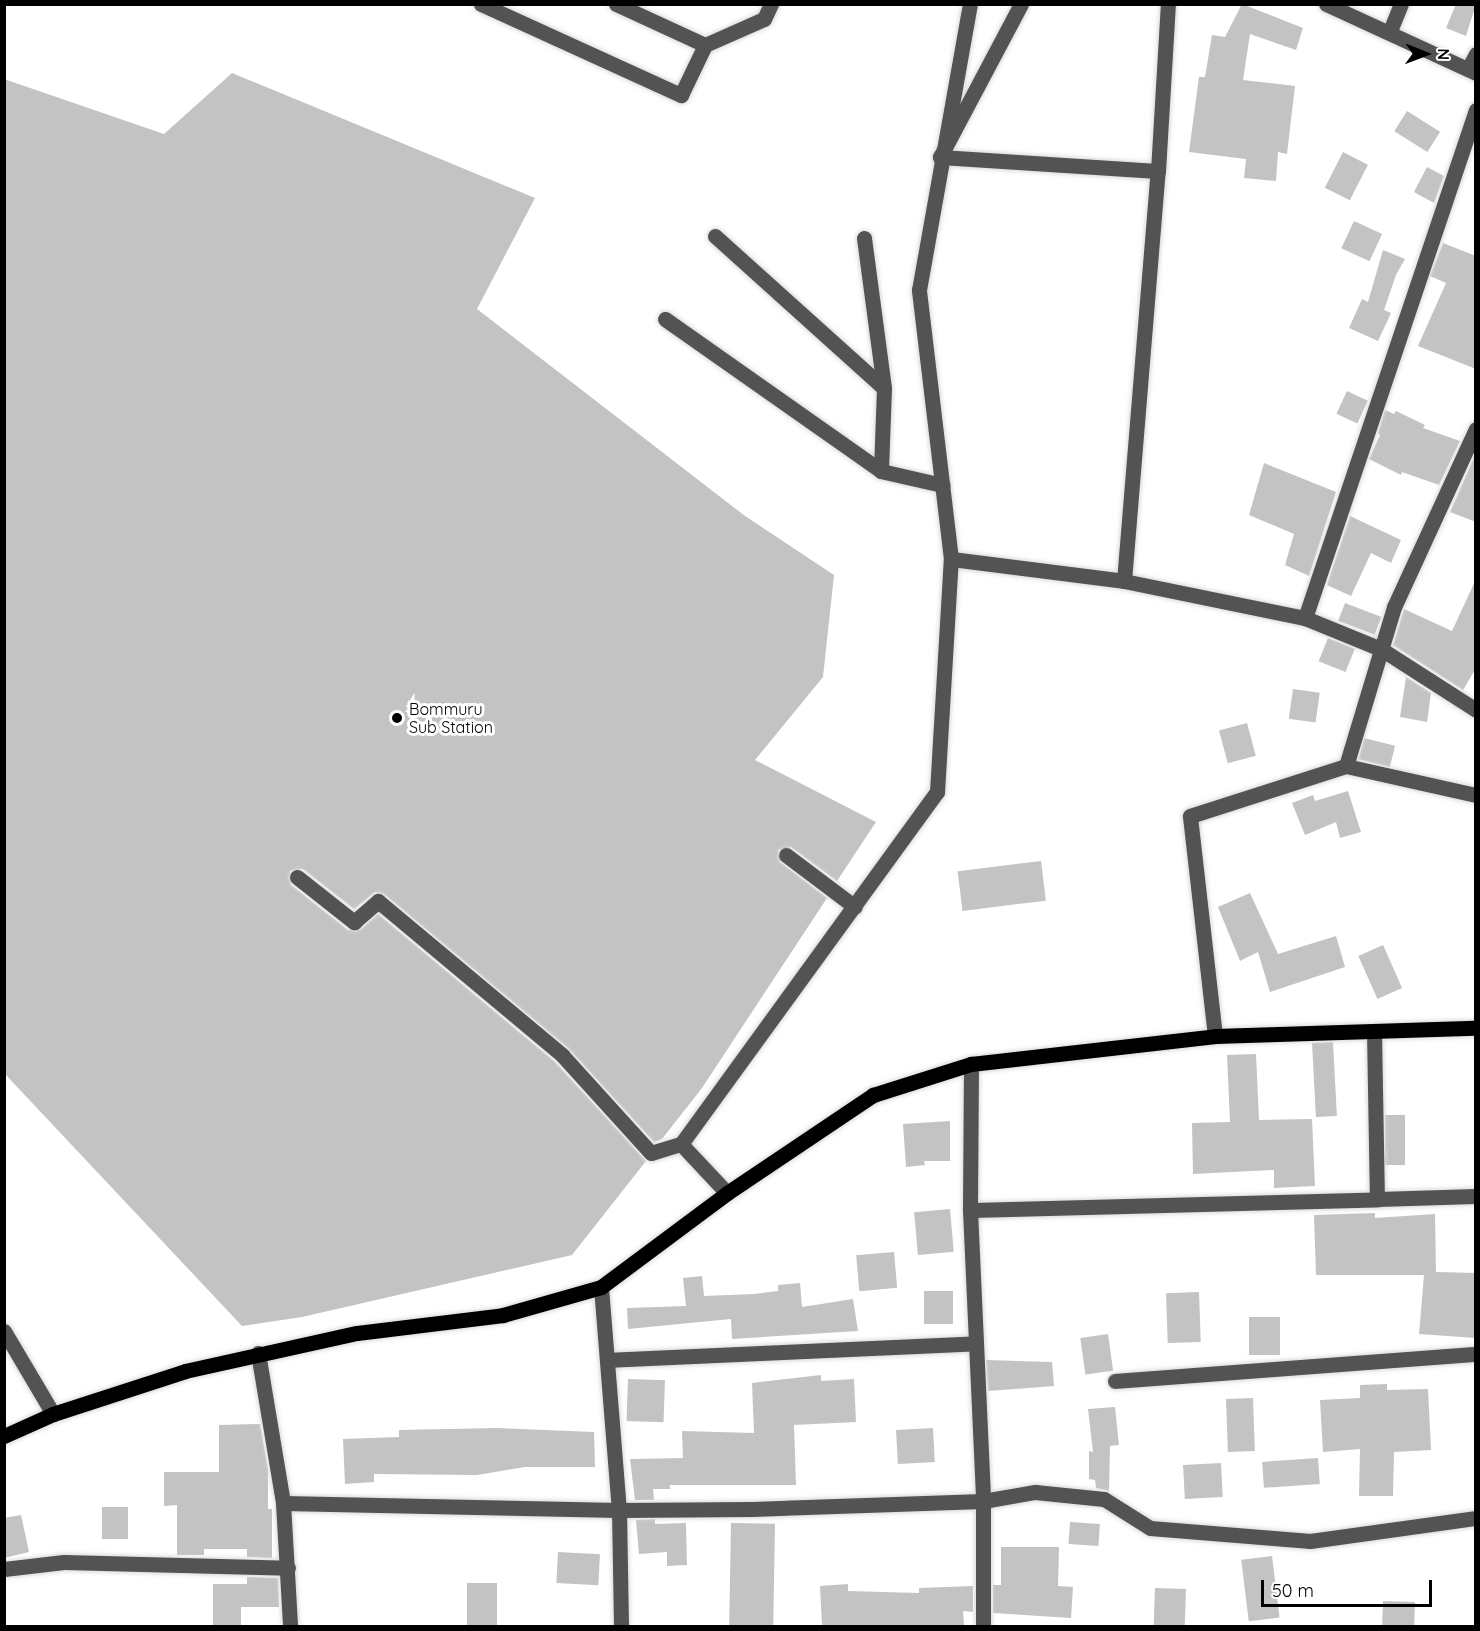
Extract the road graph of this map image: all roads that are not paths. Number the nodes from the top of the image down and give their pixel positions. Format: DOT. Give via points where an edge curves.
graph roads {
  1 [pos="481,4"];
  2 [pos="616,4"];
  3 [pos="771,4"];
  4 [pos="970,4"];
  5 [pos="1021,4"];
  6 [pos="1168,4"];
  7 [pos="1326,4"];
  8 [pos="1401,4"];
  9 [pos="1390,31"];
  10 [pos="705,45"];
  11 [pos="1476,54"];
  12 [pos="1472,71"];
  13 [pos="1476,110"];
  14 [pos="940,157"];
  15 [pos="1158,171"];
  16 [pos="715,236"];
  17 [pos="864,238"];
  18 [pos="665,319"];
  19 [pos="884,388"];
  20 [pos="1476,429"];
  21 [pos="881,471"];
  22 [pos="942,485"];
  23 [pos="951,559"];
  24 [pos="1124,581"];
  25 [pos="1305,618"];
  26 [pos="1381,649"];
  27 [pos="1476,710"];
  28 [pos="1346,766"];
  29 [pos="1476,795"];
  30 [pos="786,855"];
  31 [pos="297,877"];
  32 [pos="855,907"];
  33 [pos="1476,1028"];
  34 [pos="1374,1030"];
  35 [pos="1215,1036"];
  36 [pos="971,1064"];
  37 [pos="681,1144"];
  38 [pos="727,1192"];
  39 [pos="1476,1196"];
  40 [pos="1377,1199"];
  41 [pos="970,1209"];
  42 [pos="601,1287"];
  43 [pos="4,1331"];
  44 [pos="976,1343"];
  45 [pos="258,1353"];
  46 [pos="1476,1354"];
  47 [pos="607,1360"];
  48 [pos="1115,1381"];
  49 [pos="53,1414"];
  50 [pos="4,1436"];
  51 [pos="983,1501"];
  52 [pos="283,1503"];
  53 [pos="619,1510"];
  54 [pos="1476,1518"];
  55 [pos="288,1568"];
  56 [pos="4,1569"];
  57 [pos="290,1626"];
  58 [pos="621,1626"];
  59 [pos="983,1626"];
  1 -- 10 [label="street" via="681,95"];
  2 -- 10 [label="street"];
  3 -- 10 [label="street" via="764,19"];
  4 -- 14 [label="street"];
  5 -- 14 [label="street"];
  6 -- 15 [label="street"];
  7 -- 9 [label="street"];
  8 -- 9 [label="street"];
  9 -- 12 [label="street"];
  11 -- 12 [label="street"];
  13 -- 25 [label="street"];
  14 -- 15 [label="street"];
  14 -- 22 [label="street" via="920,290"];
  15 -- 24 [label="street"];
  16 -- 19 [label="street"];
  17 -- 19 [label="street"];
  18 -- 21 [label="street"];
  19 -- 21 [label="street"];
  20 -- 26 [label="street" via="1394,607"];
  21 -- 22 [label="street"];
  22 -- 23 [label="street"];
  23 -- 24 [label="street"];
  23 -- 32 [label="street" via="937,792"];
  24 -- 25 [label="street"];
  25 -- 26 [label="street"];
  26 -- 27 [label="street"];
  26 -- 28 [label="street"];
  28 -- 29 [label="street"];
  28 -- 35 [label="street" via="1190,816"];
  30 -- 32 [label="street"];
  31 -- 37 [label="street" via="354,922 378,901 562,1055 651,1153"];
  32 -- 37 [label="street"];
  33 -- 34 [label="main road"];
  34 -- 35 [label="main road"];
  34 -- 40 [label="street"];
  35 -- 36 [label="main road"];
  36 -- 38 [label="main road" via="873,1095"];
  36 -- 41 [label="street"];
  37 -- 38 [label="street"];
  38 -- 42 [label="main road"];
  39 -- 40 [label="street"];
  40 -- 41 [label="street"];
  41 -- 44 [label="street"];
  42 -- 45 [label="main road" via="503,1315 357,1333"];
  42 -- 47 [label="street"];
  43 -- 49 [label="street"];
  44 -- 47 [label="street"];
  44 -- 51 [label="street"];
  45 -- 49 [label="main road" via="185,1371"];
  45 -- 52 [label="street"];
  46 -- 48 [label="street"];
  47 -- 53 [label="street"];
  49 -- 50 [label="main road"];
  51 -- 53 [label="street"];
  51 -- 54 [label="street" via="1035,1492 1104,1499 1150,1528 1310,1541"];
  51 -- 59 [label="street"];
  52 -- 53 [label="street"];
  52 -- 55 [label="street"];
  53 -- 58 [label="street"];
  55 -- 56 [label="street" via="64,1562"];
  55 -- 57 [label="street"];
}
